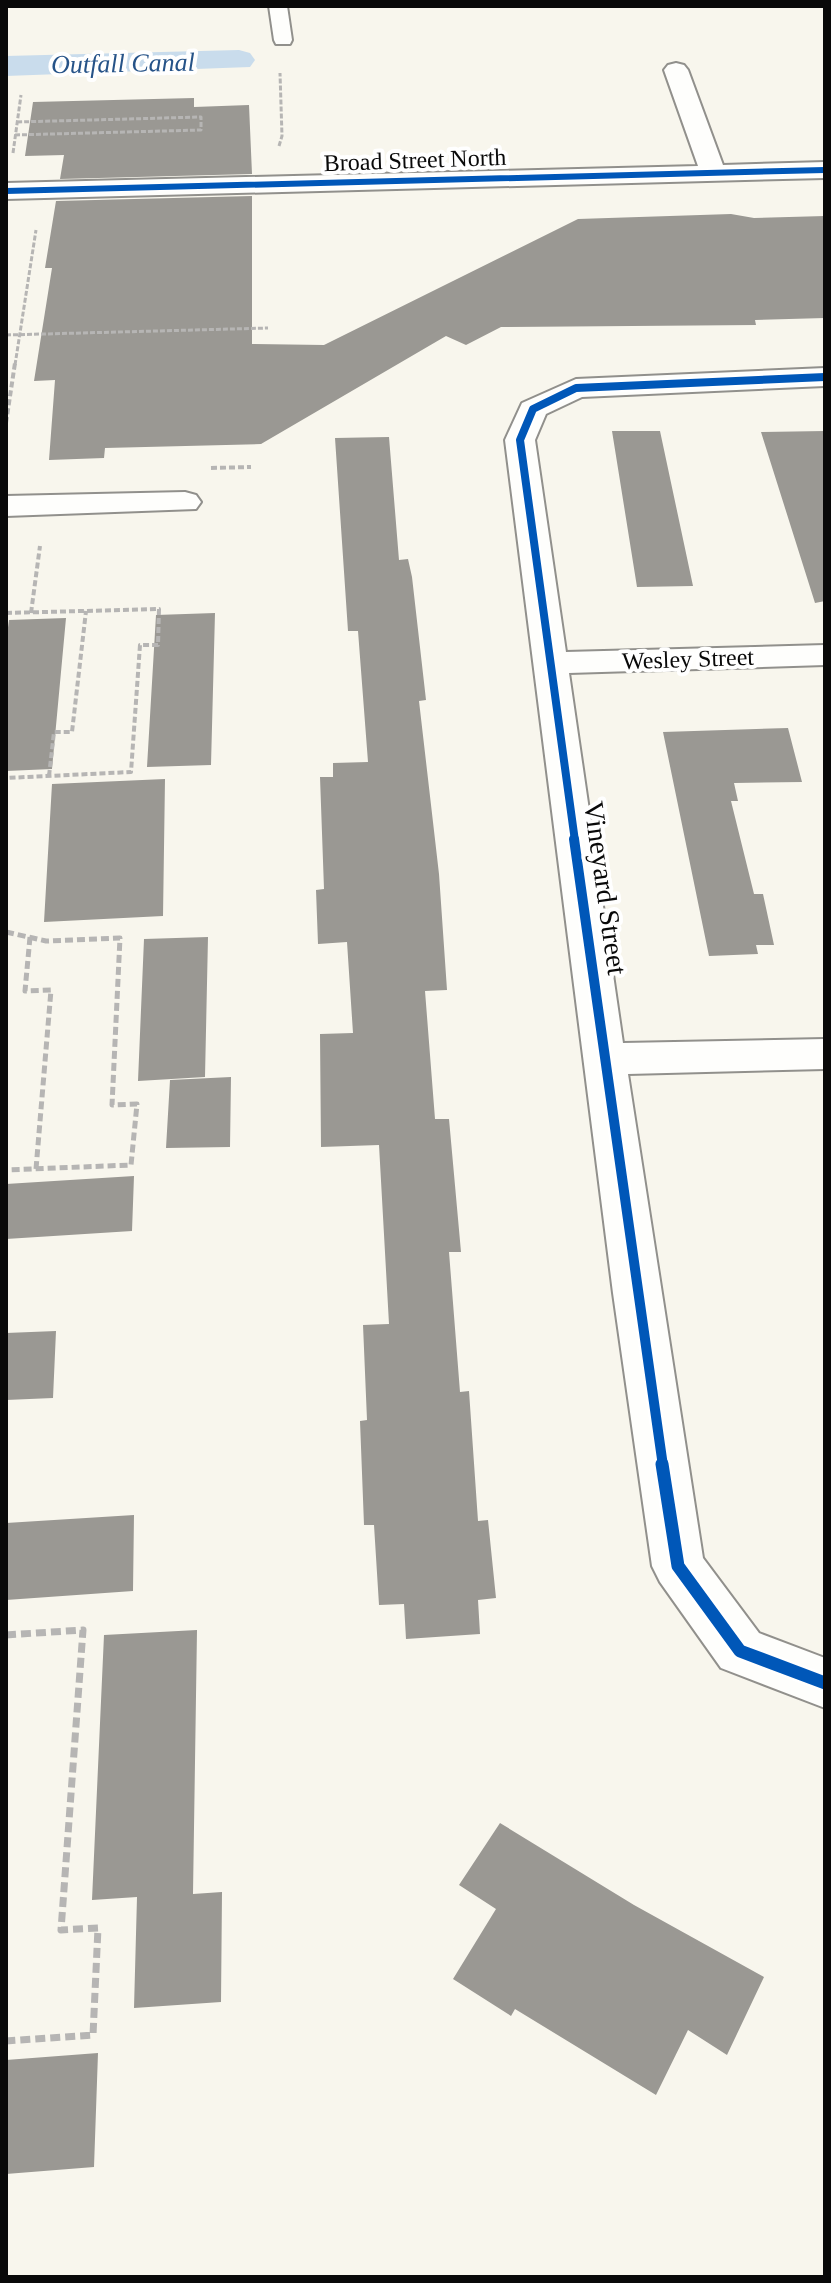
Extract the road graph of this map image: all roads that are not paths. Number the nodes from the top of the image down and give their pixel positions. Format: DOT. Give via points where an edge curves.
graph roads {
  1 [pos="278,6"];
  2 [pos="283,40"];
  3 [pos="676,70"];
  4 [pos="825,170"];
  5 [pos="713,173"];
  6 [pos="6,191"];
  7 [pos="825,377"];
  8 [pos="185,502"];
  9 [pos="6,506"];
  10 [pos="825,655"];
  11 [pos="552,663"];
  12 [pos="825,1054"];
  13 [pos="607,1059"];
  14 [pos="825,1683"];
  1 -- 2 [label="lane"];
  3 -- 5 [label="street"];
  4 -- 5 [label="street, Broad Street North"];
  5 -- 6 [label="street, Broad Street North"];
  7 -- 11 [label="street, Vineyard Street" via="576,388 533,409 520,440"];
  8 -- 9 [label="street"];
  10 -- 11 [label="street, Wesley Street"];
  11 -- 13 [label="street, Vineyard Street"];
  12 -- 13 [label="street"];
  13 -- 14 [label="street, Vineyard Street" via="678,1566 740,1651"];
}
